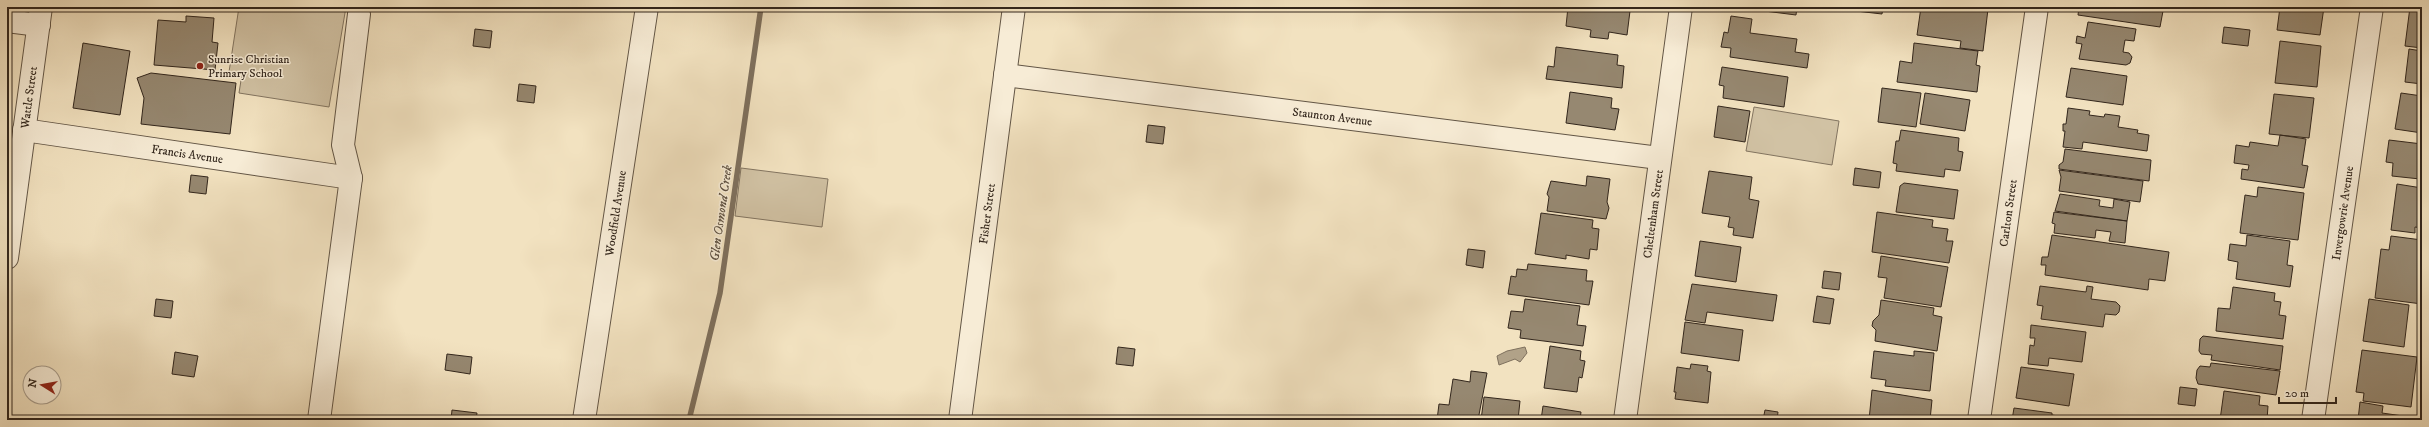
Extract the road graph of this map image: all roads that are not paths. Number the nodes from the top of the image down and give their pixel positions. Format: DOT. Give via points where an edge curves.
graph roads {
  1 [pos="647,7"];
  2 [pos="1014,7"];
  3 [pos="1681,7"];
  4 [pos="2037,7"];
  5 [pos="2372,7"];
  6 [pos="359,14"];
  7 [pos="40,16"];
  8 [pos="7,21"];
  9 [pos="1004,75"];
  10 [pos="24,130"];
  11 [pos="1659,158"];
  12 [pos="351,178"];
  13 [pos="7,258"];
  14 [pos="320,420"];
  15 [pos="584,420"];
  16 [pos="960,420"];
  17 [pos="1625,420"];
  18 [pos="1979,420"];
  19 [pos="2313,420"];
  1 -- 15 [label="street, Woodfield Avenue"];
  2 -- 9 [label="street, Fisher Street"];
  3 -- 11 [label="street, Cheltenham Street"];
  4 -- 18 [label="street, Carlton Street"];
  5 -- 19 [label="street, Invergowrie Avenue"];
  6 -- 12 [label="street" via="344,145"];
  7 -- 8 [label="street"];
  7 -- 10 [label="street, Wattle Street"];
  9 -- 11 [label="street, Staunton Avenue"];
  9 -- 16 [label="street, Fisher Street"];
  10 -- 12 [label="street, Francis Avenue"];
  10 -- 13 [label="street, Wattle Street"];
  11 -- 17 [label="street, Cheltenham Street"];
  12 -- 14 [label="street"];
}
